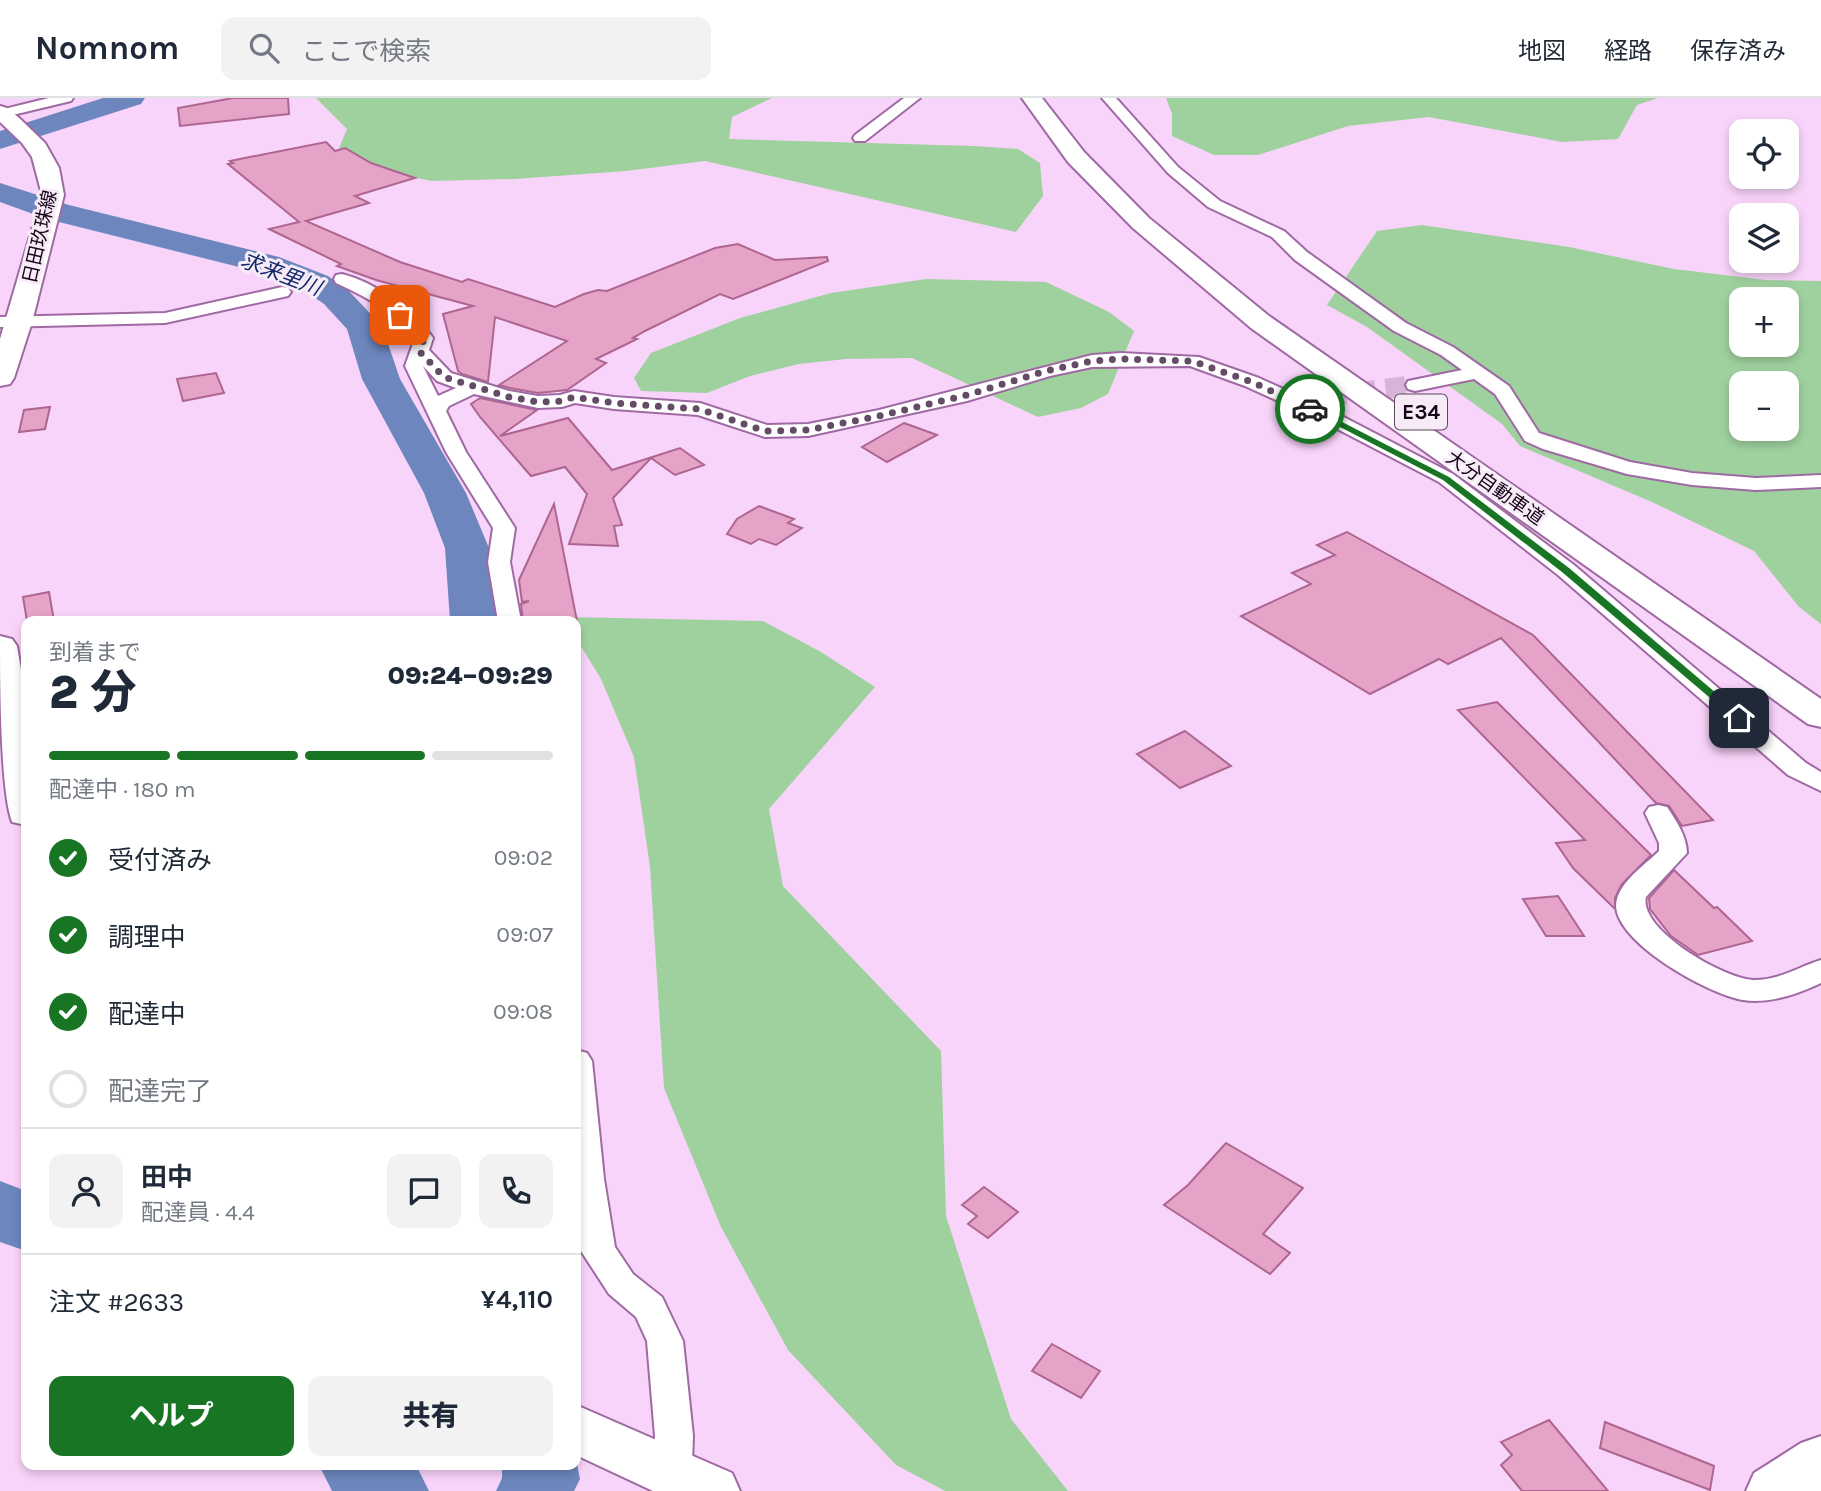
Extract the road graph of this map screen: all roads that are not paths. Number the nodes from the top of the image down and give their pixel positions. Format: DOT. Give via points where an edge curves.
graph roads {
  1 [pos="66,98"];
  2 [pos="913,98"];
  3 [pos="1032,98"];
  4 [pos="1056,98"];
  5 [pos="1109,98"];
  6 [pos="3,115"];
  7 [pos="860,138"];
  8 [pos="341,279"];
  9 [pos="282,292"];
  10 [pos="10,322"];
  11 [pos="420,352"];
  12 [pos="1477,373"];
  13 [pos="0,378"];
  14 [pos="1415,385"];
  15 [pos="472,388"];
  16 [pos="1326,396"];
  17 [pos="1291,400"];
  18 [pos="436,411"];
  19 [pos="1821,481"];
  20 [pos="508,616"];
  21 [pos="0,646"];
  22 [pos="1821,685"];
  23 [pos="1821,716"];
  24 [pos="21,781"];
  25 [pos="1821,783"];
  26 [pos="1658,813"];
  27 [pos="1821,970"];
  28 [pos="581,1115"];
  29 [pos="587,1435"];
  30 [pos="1821,1461"];
  31 [pos="685,1486"];
  32 [pos="1774,1491"];
  1 -- 6 [label="street"];
  2 -- 7 [label="street"];
  3 -- 23 [label="main road, 大分自動車道 / E34" via="1076,158 1141,223 1260,322"];
  4 -- 22 [label="main road, 大分自動車道 / E34" via="1102,156 1166,219 1286,317"];
  5 -- 12 [label="street" via="1173,170 1214,204 1278,234 1301,256 1400,327 1447,351"];
  6 -- 10 [label="main road, 日田玖珠線" via="33,139 52,174 53,195"];
  8 -- 11 [label="street" via="365,288 417,326 424,338"];
  9 -- 10 [label="street" via="165,318"];
  10 -- 13 [label="main road, 日田玖珠線"];
  11 -- 15 [label="street" via="444,377"];
  11 -- 18 [label="street" via="414,366"];
  12 -- 14 [label="street"];
  12 -- 19 [label="street" via="1502,390 1532,437 1550,446 1627,468 1692,479 1756,484"];
  15 -- 17 [label="street" via="538,402 574,397 699,409 765,431 808,430 879,416 1046,371 1121,359 1192,361"];
  15 -- 18 [label="street" via="441,402"];
  16 -- 17 [label="street"];
  17 -- 25 [label="street" via="1446,478 1566,570 1797,769"];
  18 -- 20 [label="street" via="504,528 499,562"];
  21 -- 24 [label="main road"];
  26 -- 27 [label="street" via="1673,843 1673,853 1630,901 1641,929 1686,964 1740,990 1783,986"];
  28 -- 31 [label="street" via="598,1251 621,1284 649,1307 665,1341 674,1436"];
  29 -- 31 [label="main road"];
  30 -- 32 [label="main road"];
}
